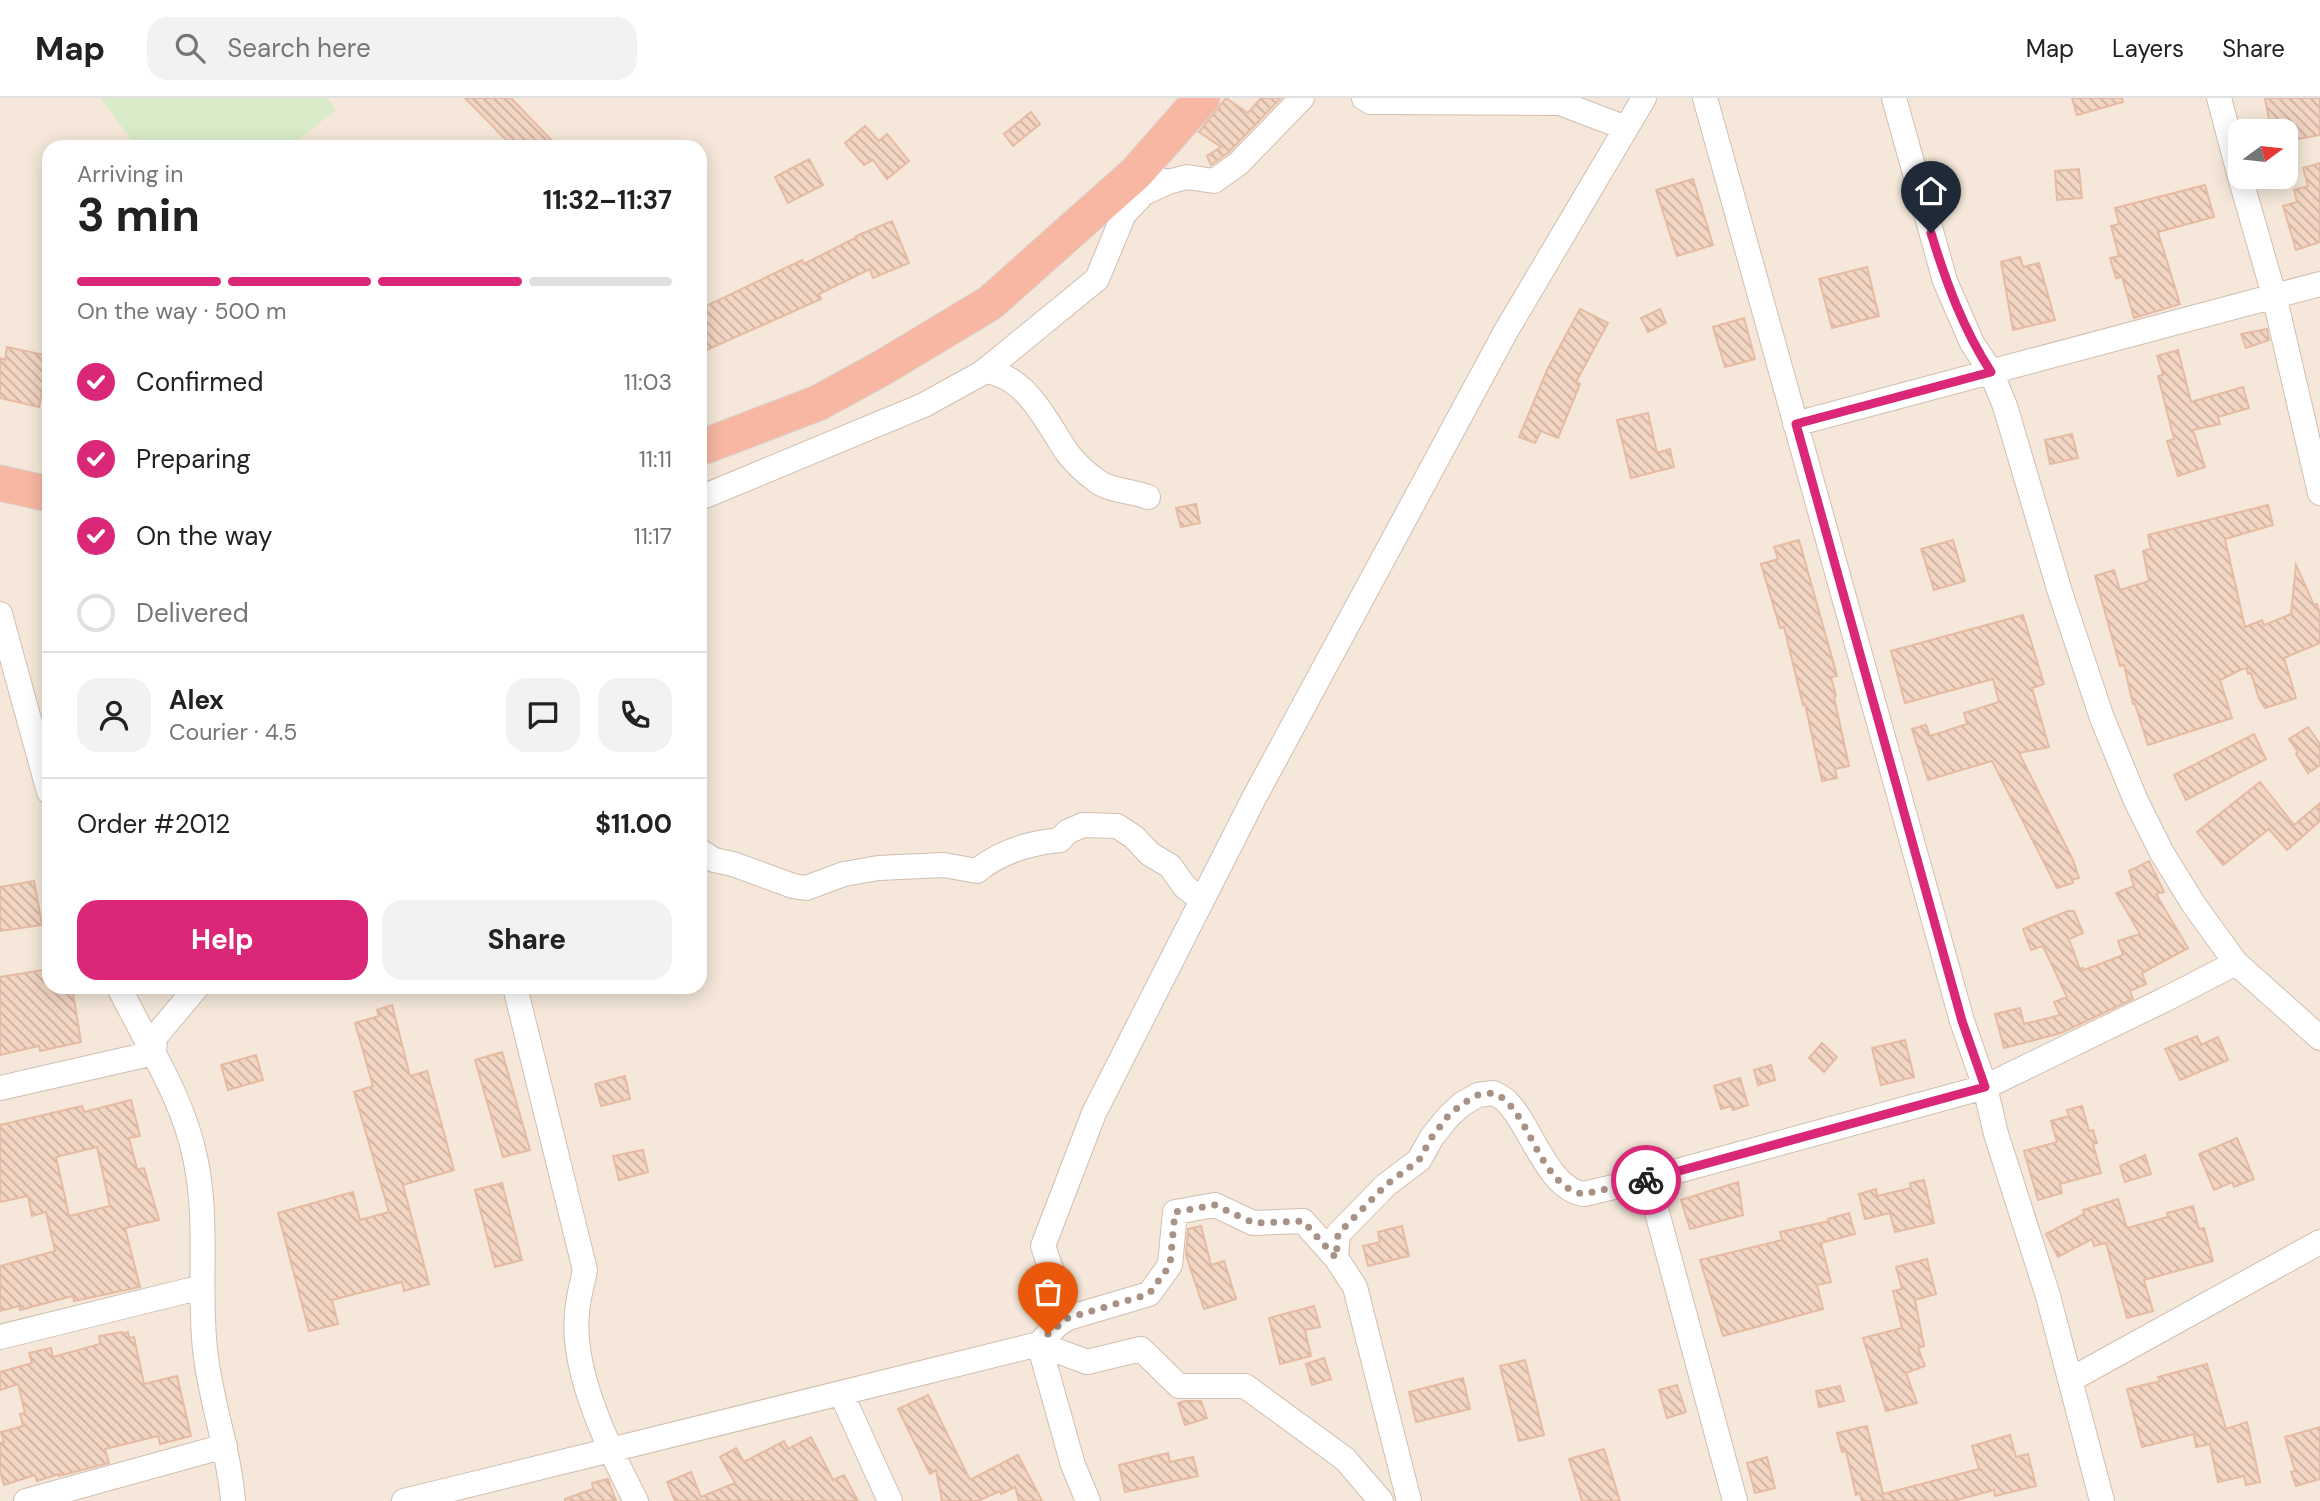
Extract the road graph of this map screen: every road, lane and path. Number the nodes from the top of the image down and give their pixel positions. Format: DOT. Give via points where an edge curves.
graph roads {
  1 [pos="1202,98"];
  2 [pos="1302,98"];
  3 [pos="1364,98"];
  4 [pos="1644,98"];
  5 [pos="1705,98"];
  6 [pos="1894,98"];
  7 [pos="2220,98"];
  8 [pos="1626,128"];
  9 [pos="2228,130"];
  10 [pos="1152,178"];
  11 [pos="2243,189"];
  12 [pos="2320,284"];
  13 [pos="2274,295"];
  14 [pos="984,371"];
  15 [pos="1991,372"];
  16 [pos="1796,424"];
  17 [pos="707,445"];
  18 [pos="0,483"];
  19 [pos="42,492"];
  20 [pos="2320,493"];
  21 [pos="707,495"];
  22 [pos="1148,497"];
  23 [pos="0,614"];
  24 [pos="41,730"];
  25 [pos="707,856"];
  26 [pos="1202,900"];
  27 [pos="2236,963"];
  28 [pos="122,994"];
  29 [pos="191,994"];
  30 [pos="517,994"];
  31 [pos="2320,1038"];
  32 [pos="154,1053"];
  33 [pos="1985,1087"];
  34 [pos="0,1088"];
  35 [pos="1648,1179"];
  36 [pos="2320,1242"];
  37 [pos="1336,1258"];
  38 [pos="202,1287"];
  39 [pos="1068,1318"];
  40 [pos="0,1337"];
  41 [pos="1039,1344"];
  42 [pos="2070,1380"];
  43 [pos="841,1394"];
  44 [pos="225,1446"];
  45 [pos="610,1452"];
  46 [pos="26,1501"];
  47 [pos="233,1501"];
  48 [pos="404,1501"];
  49 [pos="636,1501"];
  50 [pos="890,1501"];
  51 [pos="1088,1501"];
  52 [pos="1381,1501"];
  53 [pos="1409,1501"];
  54 [pos="1735,1501"];
  55 [pos="2102,1501"];
  1 -- 10 [label="highway"];
  2 -- 10 [label="street" via="1238,164 1214,181"];
  3 -- 8 [label="street" via="1371,102 1560,103"];
  4 -- 8 [label="street"];
  5 -- 16 [label="street"];
  6 -- 15 [label="street" via="1945,281 1972,343"];
  7 -- 9 [label="street"];
  8 -- 26 [label="street" via="1506,331"];
  10 -- 14 [label="street" via="1124,214 1097,279"];
  10 -- 17 [label="highway" via="990,303 882,368 818,403"];
  11 -- 13 [label="street"];
  12 -- 13 [label="street"];
  13 -- 15 [label="street"];
  13 -- 20 [label="street"];
  14 -- 21 [label="street" via="924,405"];
  14 -- 22 [label="street" via="994,372 1025,393 1067,451 1100,484"];
  15 -- 16 [label="street"];
  15 -- 27 [label="street" via="2102,718 2136,801 2194,905"];
  16 -- 33 [label="street" via="1962,1021"];
  18 -- 19 [label="highway"];
  23 -- 24 [label="street"];
  25 -- 26 [label="street" via="806,888 878,868 919,864 978,871 1012,850 1060,841 1067,832 1095,824 1117,827 1134,837"];
  26 -- 39 [label="street" via="1094,1113 1043,1246"];
  27 -- 31 [label="street"];
  27 -- 33 [label="street"];
  28 -- 32 [label="street"];
  29 -- 32 [label="street" via="155,1037"];
  30 -- 45 [label="street" via="585,1270 577,1314 581,1368"];
  32 -- 34 [label="street"];
  32 -- 38 [label="street" via="184,1116 195,1157 203,1215"];
  33 -- 35 [label="street"];
  33 -- 42 [label="street"];
  35 -- 37 [label="street" via="1574,1193 1545,1162 1507,1102 1493,1093 1478,1095 1448,1116 1419,1160 1386,1185 1338,1234"];
  35 -- 54 [label="street"];
  36 -- 42 [label="street"];
  37 -- 39 [label="street" via="1303,1221 1254,1223 1215,1205 1175,1212 1170,1265 1149,1294"];
  37 -- 53 [label="street" via="1355,1287"];
  38 -- 40 [label="street"];
  38 -- 44 [label="street" via="205,1352"];
  39 -- 41 [label="street"];
  41 -- 43 [label="street"];
  41 -- 51 [label="street" via="1073,1465"];
  41 -- 52 [label="street" via="1087,1362 1141,1349 1179,1386 1245,1386 1345,1460"];
  42 -- 55 [label="street"];
  43 -- 45 [label="street"];
  43 -- 50 [label="street"];
  44 -- 46 [label="street"];
  44 -- 47 [label="street"];
  45 -- 48 [label="street"];
  45 -- 49 [label="street"];
}
